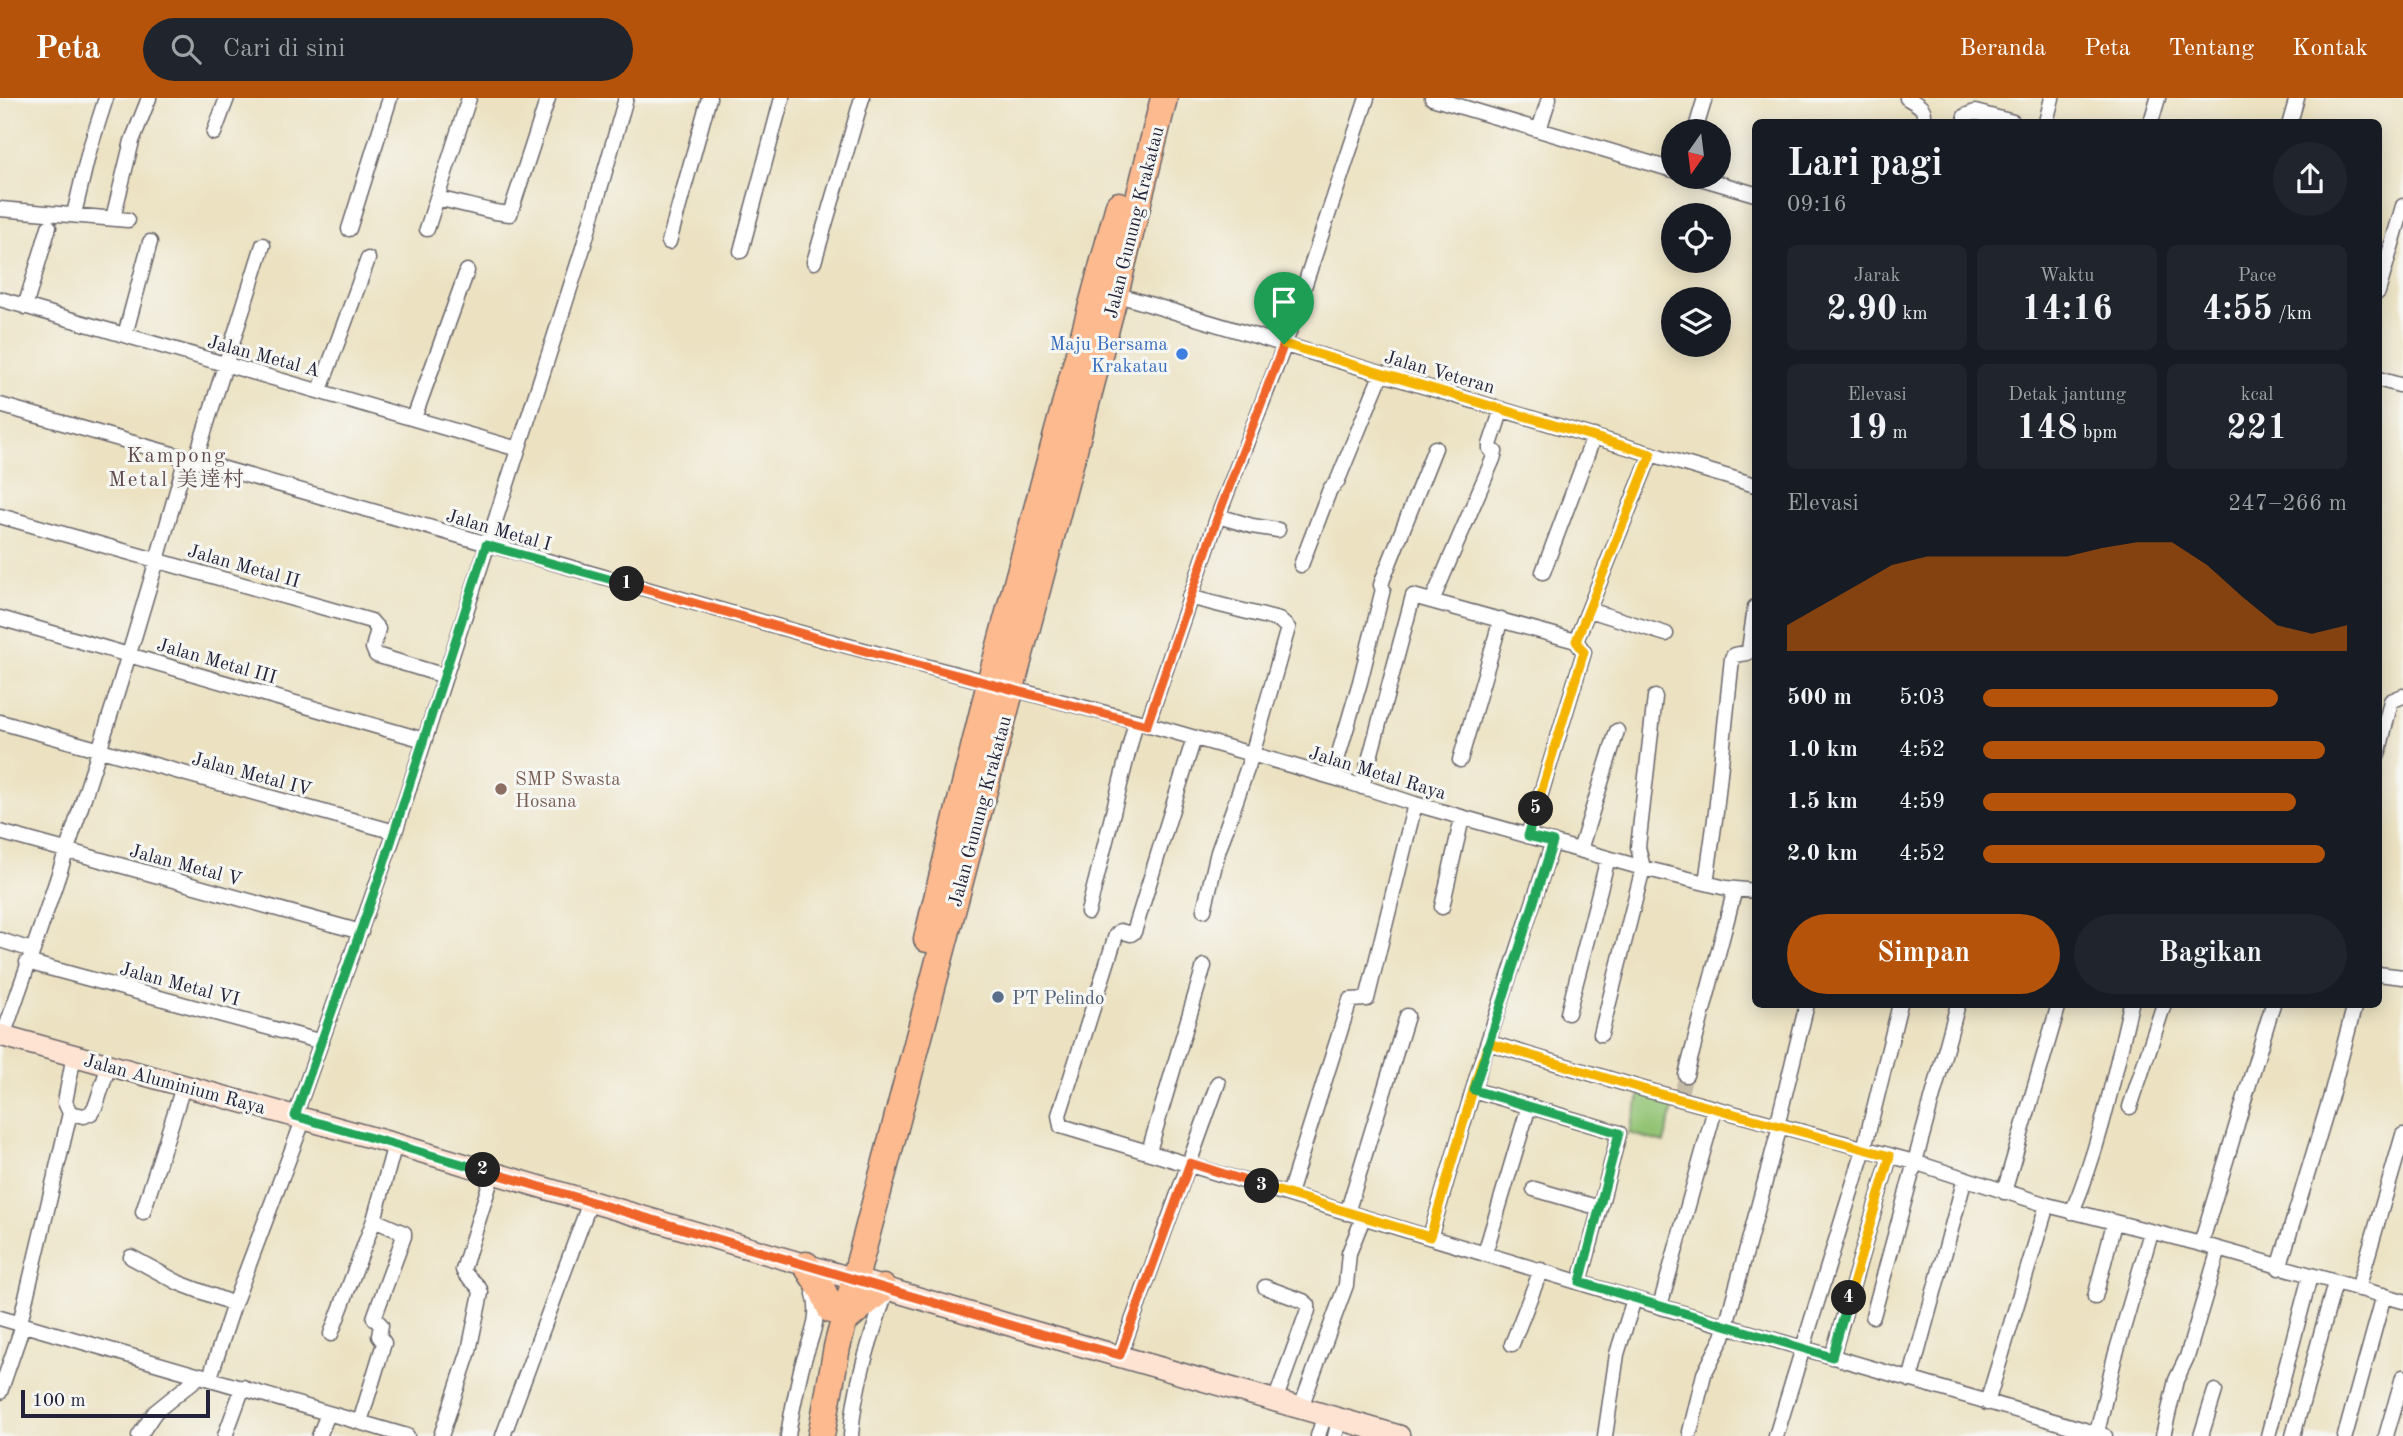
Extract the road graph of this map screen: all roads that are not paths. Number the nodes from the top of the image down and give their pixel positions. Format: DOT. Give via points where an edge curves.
graph roads {
  1 [pos="106,98"];
  2 [pos="149,98"];
  3 [pos="227,98"];
  4 [pos="390,98"];
  5 [pos="469,98"];
  6 [pos="548,98"];
  7 [pos="626,98"];
  8 [pos="709,98"];
  9 [pos="782,98"];
  10 [pos="862,98"];
  11 [pos="1146,98"];
  12 [pos="1164,98"];
  13 [pos="1367,98"];
  14 [pos="1432,98"];
  15 [pos="1549,98"];
  16 [pos="1705,98"];
  17 [pos="1907,98"];
  18 [pos="2052,98"];
  19 [pos="2158,98"];
  20 [pos="2297,98"];
  21 [pos="1965,116"];
  22 [pos="1699,119"];
  23 [pos="1924,119"];
  24 [pos="2002,119"];
  25 [pos="2047,119"];
  26 [pos="2152,119"];
  27 [pos="2291,119"];
  28 [pos="1539,130"];
  29 [pos="214,133"];
  30 [pos="1661,166"];
  31 [pos="1731,187"];
  32 [pos="1752,193"];
  33 [pos="437,198"];
  34 [pos="2403,206"];
  35 [pos="0,209"];
  36 [pos="74,215"];
  37 [pos="49,227"];
  38 [pos="349,229"];
  39 [pos="426,229"];
  40 [pos="150,242"];
  41 [pos="669,242"];
  42 [pos="263,245"];
  43 [pos="741,251"];
  44 [pos="368,259"];
  45 [pos="814,262"];
  46 [pos="467,271"];
  47 [pos="2382,278"];
  48 [pos="1115,294"];
  49 [pos="0,299"];
  50 [pos="25,307"];
  51 [pos="125,335"];
  52 [pos="1284,344"];
  53 [pos="226,365"];
  54 [pos="1381,374"];
  55 [pos="2382,380"];
  56 [pos="2403,386"];
  57 [pos="320,390"];
  58 [pos="0,405"];
  59 [pos="1502,409"];
  60 [pos="414,418"];
  61 [pos="1594,436"];
  62 [pos="1435,448"];
  63 [pos="518,449"];
  64 [pos="1651,454"];
  65 [pos="191,459"];
  66 [pos="1752,484"];
  67 [pos="0,516"];
  68 [pos="1218,516"];
  69 [pos="1278,530"];
  70 [pos="486,545"];
  71 [pos="157,560"];
  72 [pos="1301,565"];
  73 [pos="1543,572"];
  74 [pos="1189,597"];
  75 [pos="1432,601"];
  76 [pos="1589,610"];
  77 [pos="0,618"];
  78 [pos="1501,619"];
  79 [pos="1752,628"];
  80 [pos="1666,634"];
  81 [pos="1576,641"];
  82 [pos="129,655"];
  83 [pos="445,676"];
  84 [pos="1001,685"];
  85 [pos="2403,696"];
  86 [pos="1655,697"];
  87 [pos="0,722"];
  88 [pos="1141,723"];
  89 [pos="1617,731"];
  90 [pos="1194,738"];
  91 [pos="2382,738"];
  92 [pos="424,740"];
  93 [pos="100,750"];
  94 [pos="1252,755"];
  95 [pos="1460,760"];
  96 [pos="1332,777"];
  97 [pos="1362,787"];
  98 [pos="1415,804"];
  99 [pos="1462,818"];
  100 [pos="0,832"];
  101 [pos="395,832"];
  102 [pos="1528,836"];
  103 [pos="1553,842"];
  104 [pos="1580,850"];
  105 [pos="68,851"];
  106 [pos="1608,858"];
  107 [pos="1643,868"];
  108 [pos="1706,883"];
  109 [pos="1735,889"];
  110 [pos="1752,891"];
  111 [pos="1442,907"];
  112 [pos="1204,910"];
  113 [pos="1088,912"];
  114 [pos="361,932"];
  115 [pos="0,940"];
  116 [pos="29,956"];
  117 [pos="1204,966"];
  118 [pos="2382,974"];
  119 [pos="2403,977"];
  120 [pos="1806,1008"];
  121 [pos="1899,1008"];
  122 [pos="1957,1008"];
  123 [pos="2058,1008"];
  124 [pos="2131,1008"];
  125 [pos="2163,1008"];
  126 [pos="2272,1008"];
  127 [pos="2354,1008"];
  128 [pos="1568,1013"];
  129 [pos="1407,1016"];
  130 [pos="1601,1034"];
  131 [pos="1,1035"];
  132 [pos="322,1042"];
  133 [pos="1489,1043"];
  134 [pos="74,1055"];
  135 [pos="109,1065"];
  136 [pos="2116,1067"];
  137 [pos="2140,1073"];
  138 [pos="1686,1074"];
  139 [pos="1218,1083"];
  140 [pos="184,1084"];
  141 [pos="1474,1090"];
  142 [pos="1529,1106"];
  143 [pos="2130,1107"];
  144 [pos="1715,1109"];
  145 [pos="70,1113"];
  146 [pos="300,1117"];
  147 [pos="1779,1126"];
  148 [pos="2403,1135"];
  149 [pos="395,1144"];
  150 [pos="1864,1149"];
  151 [pos="1149,1150"];
  152 [pos="1890,1156"];
  153 [pos="1914,1162"];
  154 [pos="1190,1163"];
  155 [pos="493,1173"];
  156 [pos="1965,1178"];
  157 [pos="1534,1189"];
  158 [pos="2004,1192"];
  159 [pos="1289,1194"];
  160 [pos="590,1202"];
  161 [pos="2047,1205"];
  162 [pos="1600,1208"];
  163 [pos="143,1212"];
  164 [pos="2072,1212"];
  165 [pos="1347,1213"];
  166 [pos="1363,1218"];
  167 [pos="374,1220"];
  168 [pos="2114,1223"];
  169 [pos="2151,1232"];
  170 [pos="1430,1237"];
  171 [pos="2201,1244"];
  172 [pos="2218,1249"];
  173 [pos="1485,1252"];
  174 [pos="131,1256"];
  175 [pos="797,1263"];
  176 [pos="2279,1268"];
  177 [pos="1541,1270"];
  178 [pos="2310,1276"];
  179 [pos="848,1278"];
  180 [pos="1580,1282"];
  181 [pos="2335,1283"];
  182 [pos="1265,1287"];
  183 [pos="885,1289"];
  184 [pos="2358,1289"];
  185 [pos="2384,1295"];
  186 [pos="2095,1297"];
  187 [pos="1634,1299"];
  188 [pos="2403,1301"];
  189 [pos="234,1304"];
  190 [pos="1660,1306"];
  191 [pos="837,1315"];
  192 [pos="1873,1317"];
  193 [pos="0,1318"];
  194 [pos="21,1324"];
  195 [pos="1725,1325"];
  196 [pos="331,1334"];
  197 [pos="1512,1344"];
  198 [pos="1801,1348"];
  199 [pos="1120,1355"];
  200 [pos="1832,1357"];
  201 [pos="206,1376"];
  202 [pos="2403,1377"];
  203 [pos="1910,1380"];
  204 [pos="243,1387"];
  205 [pos="2215,1391"];
  206 [pos="0,1392"];
  207 [pos="1275,1401"];
  208 [pos="1987,1403"];
  209 [pos="1301,1407"];
  210 [pos="328,1414"];
  211 [pos="360,1422"];
  212 [pos="1334,1423"];
  213 [pos="1689,1432"];
  214 [pos="2101,1435"];
  215 [pos="139,1436"];
  216 [pos="225,1436"];
  217 [pos="319,1436"];
  218 [pos="407,1436"];
  219 [pos="442,1436"];
  220 [pos="503,1436"];
  221 [pos="788,1436"];
  222 [pos="811,1436"];
  223 [pos="821,1436"];
  224 [pos="851,1436"];
  225 [pos="1318,1436"];
  226 [pos="1399,1436"];
  227 [pos="1605,1436"];
  228 [pos="1776,1436"];
  229 [pos="2163,1436"];
  230 [pos="2201,1436"];
  231 [pos="2268,1436"];
  232 [pos="2293,1436"];
  233 [pos="2345,1436"];
  234 [pos="2386,1436"];
  1 -- 36 [label="street"];
  2 -- 36 [label="street" via="132,141 121,219"];
  3 -- 29 [label="street"];
  4 -- 38 [label="street"];
  5 -- 33 [label="street"];
  6 -- 33 [label="street" via="510,214"];
  7 -- 63 [label="street" via="582,253"];
  8 -- 41 [label="street"];
  9 -- 43 [label="street"];
  10 -- 45 [label="street"];
  11 -- 84 [label="highway, Jalan Gunung Krakatau"];
  12 -- 48 [label="highway, Jalan Gunung Krakatau"];
  13 -- 52 [label="street"];
  14 -- 28 [label="street"];
  15 -- 28 [label="street"];
  16 -- 22 [label="street"];
  17 -- 23 [label="street" via="1922,108"];
  18 -- 25 [label="street"];
  19 -- 26 [label="street"];
  20 -- 27 [label="street"];
  21 -- 24 [label="street" via="1975,112"];
  28 -- 30 [label="street"];
  31 -- 32 [label="street"];
  33 -- 39 [label="street"];
  34 -- 47 [label="street"];
  35 -- 36 [label="street"];
  37 -- 50 [label="street"];
  40 -- 51 [label="street"];
  42 -- 53 [label="street"];
  44 -- 57 [label="street"];
  46 -- 60 [label="street"];
  48 -- 52 [label="street, Jalan Veteran"];
  48 -- 84 [label="highway, Jalan Gunung Krakatau"];
  49 -- 50 [label="street, Jalan Metal A"];
  50 -- 51 [label="street, Jalan Metal A"];
  51 -- 53 [label="street, Jalan Metal A"];
  52 -- 54 [label="street, Jalan Veteran"];
  52 -- 68 [label="street"];
  53 -- 57 [label="street, Jalan Metal A"];
  53 -- 65 [label="street"];
  54 -- 59 [label="street, Jalan Veteran"];
  54 -- 72 [label="street"];
  55 -- 56 [label="street"];
  57 -- 60 [label="street, Jalan Metal A"];
  58 -- 65 [label="street, Jalan Metal I"];
  59 -- 61 [label="street, Jalan Veteran"];
  59 -- 75 [label="street" via="1490,445 1493,459"];
  60 -- 63 [label="street, Jalan Metal A"];
  61 -- 64 [label="street, Jalan Veteran"];
  61 -- 73 [label="street"];
  62 -- 96 [label="street" via="1381,584 1360,682"];
  63 -- 70 [label="street"];
  64 -- 66 [label="street, Jalan Veteran"];
  64 -- 76 [label="street"];
  65 -- 70 [label="street, Jalan Metal I"];
  65 -- 71 [label="street"];
  67 -- 71 [label="street, Jalan Metal II"];
  68 -- 69 [label="street"];
  68 -- 74 [label="street"];
  70 -- 83 [label="street"];
  70 -- 84 [label="street, Jalan Metal I"];
  71 -- 82 [label="street"];
  71 -- 83 [label="street, Jalan Metal II" via="371,621 378,629 373,648 376,655"];
  74 -- 88 [label="street"];
  74 -- 94 [label="street" via="1282,621 1288,628"];
  75 -- 78 [label="street"];
  75 -- 97 [label="street" via="1413,596"];
  76 -- 80 [label="street"];
  76 -- 81 [label="street"];
  77 -- 82 [label="street, Jalan Metal III"];
  78 -- 81 [label="street"];
  78 -- 95 [label="street"];
  79 -- 108 [label="street" via="1747,653 1732,658"];
  81 -- 102 [label="street" via="1584,652"];
  82 -- 92 [label="street, Jalan Metal III"];
  82 -- 93 [label="street"];
  83 -- 92 [label="street"];
  84 -- 88 [label="street, Jalan Metal Raya"];
  84 -- 179 [label="highway, Jalan Gunung Krakatau"];
  85 -- 91 [label="street" via="2391,701"];
  86 -- 107 [label="street" via="1638,847"];
  87 -- 93 [label="street, Jalan Metal IV"];
  88 -- 90 [label="street, Jalan Metal Raya"];
  88 -- 113 [label="street"];
  89 -- 104 [label="street"];
  90 -- 94 [label="street, Jalan Metal Raya"];
  90 -- 151 [label="street" via="1134,932 1117,934 1058,1118 1064,1127"];
  92 -- 101 [label="street"];
  93 -- 101 [label="street, Jalan Metal IV"];
  93 -- 105 [label="street"];
  94 -- 96 [label="street, Jalan Metal Raya"];
  94 -- 112 [label="street" via="1218,852"];
  96 -- 97 [label="street, Jalan Metal Raya"];
  97 -- 98 [label="street, Jalan Metal Raya"];
  98 -- 99 [label="street, Jalan Metal Raya"];
  98 -- 159 [label="street" via="1367,999 1352,998 1348,1003"];
  99 -- 102 [label="street, Jalan Metal Raya"];
  99 -- 111 [label="street"];
  100 -- 105 [label="street, Jalan Metal V"];
  101 -- 114 [label="street"];
  102 -- 103 [label="street, Jalan Metal Raya"];
  103 -- 104 [label="street, Jalan Metal Raya"];
  103 -- 133 [label="street"];
  104 -- 106 [label="street, Jalan Metal Raya"];
  105 -- 114 [label="street, Jalan Metal V"];
  105 -- 116 [label="street"];
  106 -- 107 [label="street, Jalan Metal Raya"];
  106 -- 128 [label="street"];
  107 -- 108 [label="street, Jalan Metal Raya"];
  107 -- 130 [label="street"];
  108 -- 109 [label="street, Jalan Metal Raya"];
  109 -- 110 [label="street, Jalan Metal Raya"];
  109 -- 138 [label="street"];
  114 -- 132 [label="street"];
  115 -- 116 [label="street, Jalan Metal VI"];
  116 -- 131 [label="street"];
  116 -- 132 [label="street, Jalan Metal VI"];
  117 -- 151 [label="street"];
  118 -- 119 [label="street"];
  120 -- 147 [label="street"];
  121 -- 150 [label="street"];
  122 -- 153 [label="street"];
  123 -- 158 [label="street"];
  124 -- 136 [label="street"];
  125 -- 137 [label="street"];
  126 -- 171 [label="street"];
  127 -- 176 [label="street"];
  129 -- 165 [label="street"];
  131 -- 134 [label="street, Jalan Aluminium Raya"];
  132 -- 146 [label="street"];
  133 -- 141 [label="street"];
  133 -- 144 [label="street"];
  134 -- 135 [label="street, Jalan Aluminium Raya"];
  134 -- 145 [label="street" via="65,1096"];
  135 -- 140 [label="street, Jalan Aluminium Raya"];
  135 -- 145 [label="street" via="93,1111 84,1116"];
  136 -- 137 [label="street"];
  136 -- 164 [label="street" via="2096,1148"];
  137 -- 143 [label="street"];
  139 -- 154 [label="street"];
  140 -- 146 [label="street, Jalan Aluminium Raya"];
  140 -- 163 [label="street"];
  141 -- 142 [label="street"];
  141 -- 170 [label="street"];
  142 -- 162 [label="street" via="1619,1133"];
  142 -- 173 [label="street"];
  144 -- 147 [label="street"];
  144 -- 190 [label="street"];
  145 -- 194 [label="street"];
  146 -- 149 [label="street, Jalan Aluminium Raya"];
  146 -- 189 [label="street"];
  147 -- 150 [label="street"];
  147 -- 195 [label="street"];
  148 -- 184 [label="street"];
  149 -- 155 [label="street, Jalan Aluminium Raya"];
  149 -- 167 [label="street"];
  150 -- 152 [label="street"];
  150 -- 198 [label="street"];
  151 -- 154 [label="street"];
  152 -- 153 [label="street"];
  152 -- 200 [label="street"];
  153 -- 156 [label="street"];
  153 -- 192 [label="street"];
  154 -- 159 [label="street"];
  154 -- 199 [label="street"];
  155 -- 160 [label="street, Jalan Aluminium Raya"];
  155 -- 219 [label="street" via="463,1270 481,1293 469,1351"];
  156 -- 158 [label="street"];
  156 -- 203 [label="street"];
  157 -- 162 [label="street"];
  158 -- 161 [label="street"];
  159 -- 165 [label="street"];
  160 -- 175 [label="street, Jalan Aluminium Raya"];
  160 -- 220 [label="street"];
  161 -- 164 [label="street"];
  161 -- 208 [label="street"];
  162 -- 180 [label="street"];
  164 -- 168 [label="street"];
  165 -- 166 [label="street"];
  166 -- 170 [label="street"];
  166 -- 209 [label="street" via="1349,1253 1346,1284"];
  167 -- 196 [label="street"];
  167 -- 211 [label="street" via="400,1229 404,1236 374,1318 381,1326 383,1347"];
  168 -- 169 [label="street"];
  168 -- 186 [label="street"];
  169 -- 171 [label="street"];
  169 -- 214 [label="street" via="2114,1360"];
  170 -- 173 [label="street"];
  171 -- 172 [label="street"];
  172 -- 176 [label="street"];
  172 -- 229 [label="street"];
  173 -- 177 [label="street"];
  174 -- 189 [label="street" via="179,1283"];
  175 -- 179 [label="street, Jalan Aluminium Raya"];
  175 -- 191 [label="highway" via="823,1291"];
  175 -- 221 [label="street" via="815,1295 817,1311"];
  176 -- 178 [label="street"];
  177 -- 180 [label="street"];
  177 -- 197 [label="street"];
  178 -- 181 [label="street"];
  178 -- 231 [label="street"];
  179 -- 183 [label="street, Jalan Aluminium Raya"];
  179 -- 191 [label="highway, Jalan Gunung Krakatau"];
  180 -- 187 [label="street"];
  181 -- 184 [label="street"];
  181 -- 232 [label="street"];
  182 -- 207 [label="street" via="1308,1306"];
  183 -- 191 [label="highway"];
  183 -- 199 [label="street, Jalan Aluminium Raya"];
  183 -- 224 [label="street" via="864,1359"];
  184 -- 185 [label="street"];
  185 -- 188 [label="street"];
  185 -- 233 [label="street"];
  187 -- 190 [label="street"];
  187 -- 227 [label="street" via="1617,1354"];
  189 -- 201 [label="street"];
  190 -- 195 [label="street"];
  191 -- 222 [label="highway" via="816,1390"];
  191 -- 223 [label="highway"];
  193 -- 194 [label="street"];
  194 -- 201 [label="street"];
  194 -- 206 [label="street"];
  195 -- 198 [label="street"];
  195 -- 213 [label="street" via="1704,1374"];
  198 -- 200 [label="street"];
  198 -- 228 [label="street"];
  199 -- 207 [label="street, Jalan Aluminium Raya"];
  200 -- 203 [label="street"];
  201 -- 204 [label="street"];
  201 -- 215 [label="street" via="155,1412"];
  202 -- 234 [label="street"];
  203 -- 208 [label="street"];
  204 -- 210 [label="street"];
  204 -- 216 [label="street"];
  205 -- 230 [label="street"];
  207 -- 209 [label="street, Jalan Aluminium Raya"];
  208 -- 214 [label="street"];
  209 -- 212 [label="street, Jalan Aluminium Raya"];
  210 -- 211 [label="street"];
  210 -- 217 [label="street"];
  211 -- 218 [label="street"];
  212 -- 225 [label="street"];
  212 -- 226 [label="street, Jalan Aluminium Raya"];
}
